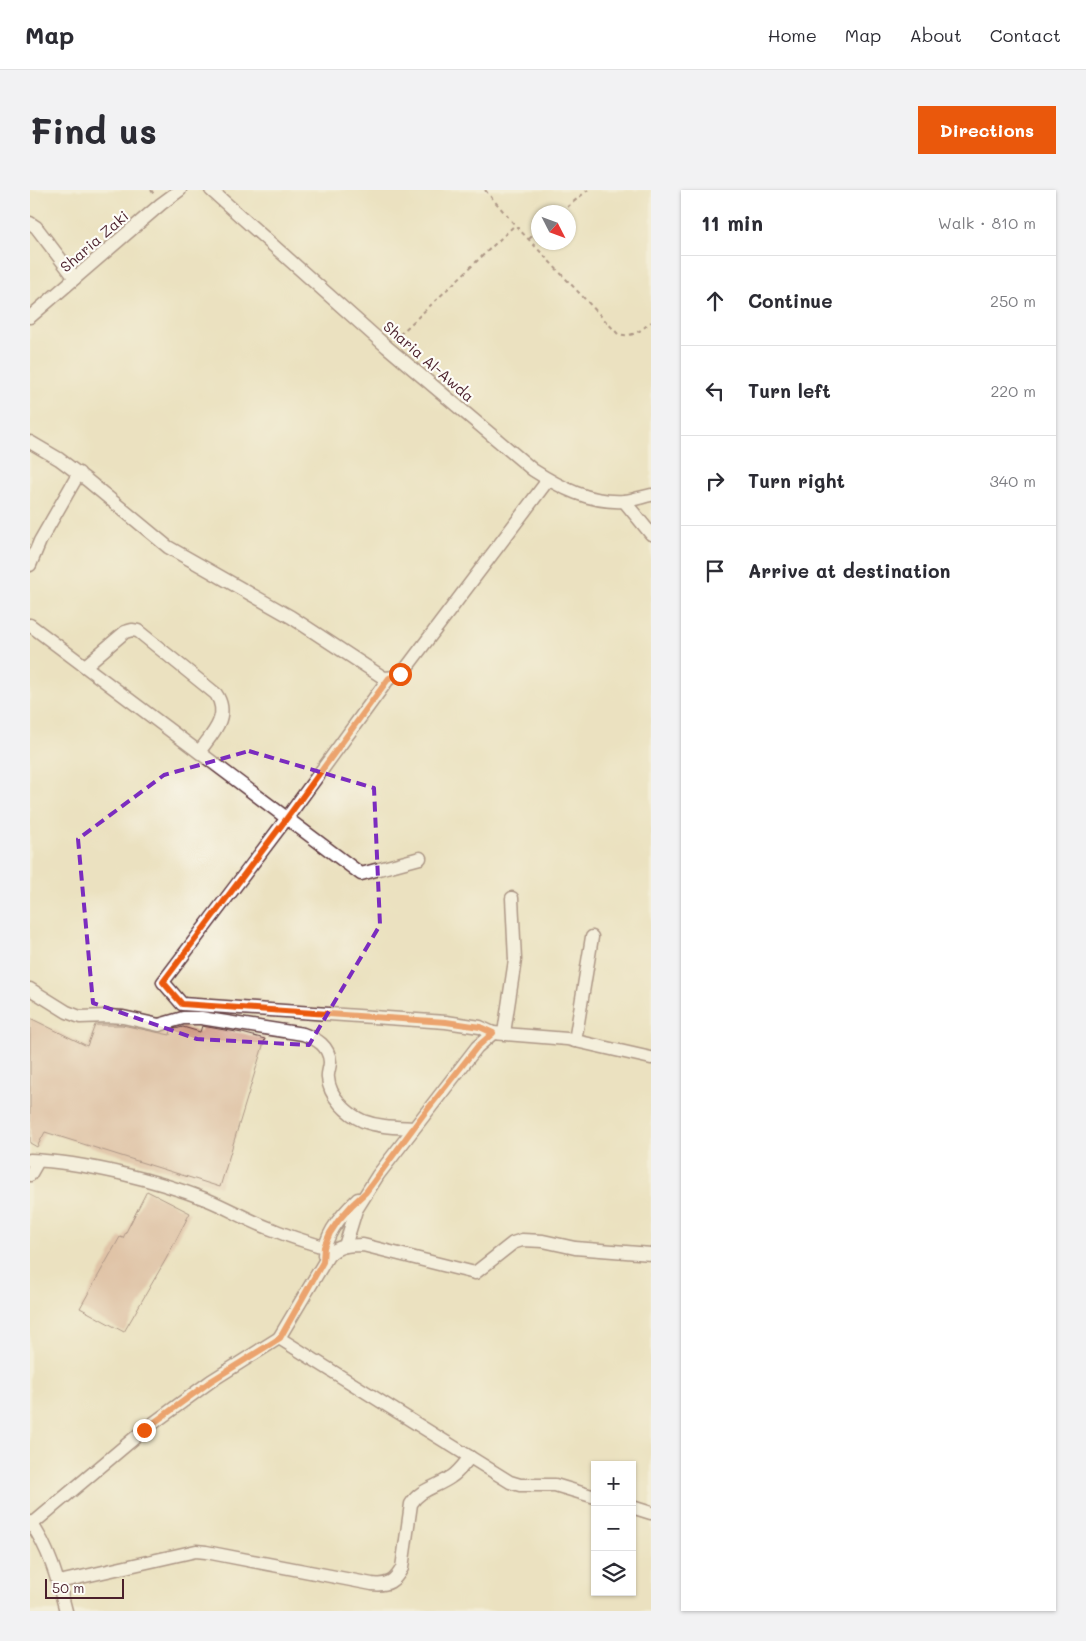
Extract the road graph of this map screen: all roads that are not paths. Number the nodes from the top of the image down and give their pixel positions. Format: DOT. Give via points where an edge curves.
graph roads {
  1 [pos="180,190"];
  2 [pos="212,190"];
  3 [pos="30,223"];
  4 [pos="75,278"];
  5 [pos="30,317"];
  6 [pos="30,442"];
  7 [pos="79,473"];
  8 [pos="548,480"];
  9 [pos="651,495"];
  10 [pos="624,501"];
  11 [pos="651,534"];
  12 [pos="30,565"];
  13 [pos="30,625"];
  14 [pos="85,666"];
  15 [pos="389,678"];
  16 [pos="199,752"];
  17 [pos="287,818"];
  18 [pos="420,858"];
  19 [pos="512,898"];
  20 [pos="592,937"];
  21 [pos="30,989"];
  22 [pos="499,1033"];
  23 [pos="576,1041"];
  24 [pos="651,1058"];
  25 [pos="413,1128"];
  26 [pos="34,1161"];
  27 [pos="30,1175"];
  28 [pos="366,1192"];
  29 [pos="344,1246"];
  30 [pos="324,1247"];
  31 [pos="651,1254"];
  32 [pos="323,1262"];
  33 [pos="280,1338"];
  34 [pos="470,1457"];
  35 [pos="591,1496"];
  36 [pos="636,1508"];
  37 [pos="651,1514"];
  38 [pos="31,1524"];
  39 [pos="58,1582"];
  40 [pos="66,1611"];
  1 -- 4 [label="street, Sharia Zaki"];
  2 -- 8 [label="street, Sharia Al-Awda" via="387,347"];
  3 -- 4 [label="street"];
  4 -- 5 [label="street, Sharia Zaki"];
  6 -- 7 [label="street"];
  7 -- 12 [label="street"];
  7 -- 15 [label="street" via="168,547 291,617 377,674"];
  8 -- 10 [label="street, Sharia Al-Awda" via="593,498"];
  8 -- 15 [label="street" via="407,667"];
  9 -- 10 [label="street, Sharia Al-Awda"];
  10 -- 11 [label="street"];
  13 -- 14 [label="street"];
  14 -- 16 [label="street"];
  14 -- 16 [label="street" via="125,632 138,631 220,700 222,718"];
  15 -- 17 [label="street"];
  16 -- 17 [label="street"];
  17 -- 18 [label="street" via="361,874"];
  17 -- 22 [label="street" via="163,982 182,1004 446,1022"];
  19 -- 22 [label="street" via="515,960"];
  20 -- 23 [label="street"];
  21 -- 25 [label="street" via="80,1017 123,1017 160,1025 182,1018 201,1018 303,1034 316,1039 328,1053 328,1077 339,1103 361,1120 376,1125"];
  22 -- 23 [label="street"];
  22 -- 25 [label="street" via="477,1047"];
  23 -- 24 [label="street"];
  25 -- 28 [label="street"];
  26 -- 27 [label="street"];
  26 -- 30 [label="street" via="79,1165 126,1175 209,1200 273,1230"];
  28 -- 29 [label="street"];
  28 -- 30 [label="street" via="338,1221"];
  29 -- 31 [label="street" via="363,1245 475,1273 522,1240"];
  29 -- 32 [label="street" via="333,1251"];
  30 -- 32 [label="street"];
  32 -- 33 [label="street"];
  33 -- 34 [label="street"];
  33 -- 38 [label="street" via="211,1381 144,1430"];
  34 -- 35 [label="street" via="510,1482 555,1485"];
  34 -- 39 [label="street" via="451,1478 415,1497 411,1504 402,1568 390,1583 372,1584 206,1552"];
  36 -- 37 [label="street"];
  38 -- 39 [label="street"];
  39 -- 40 [label="street"];
}
